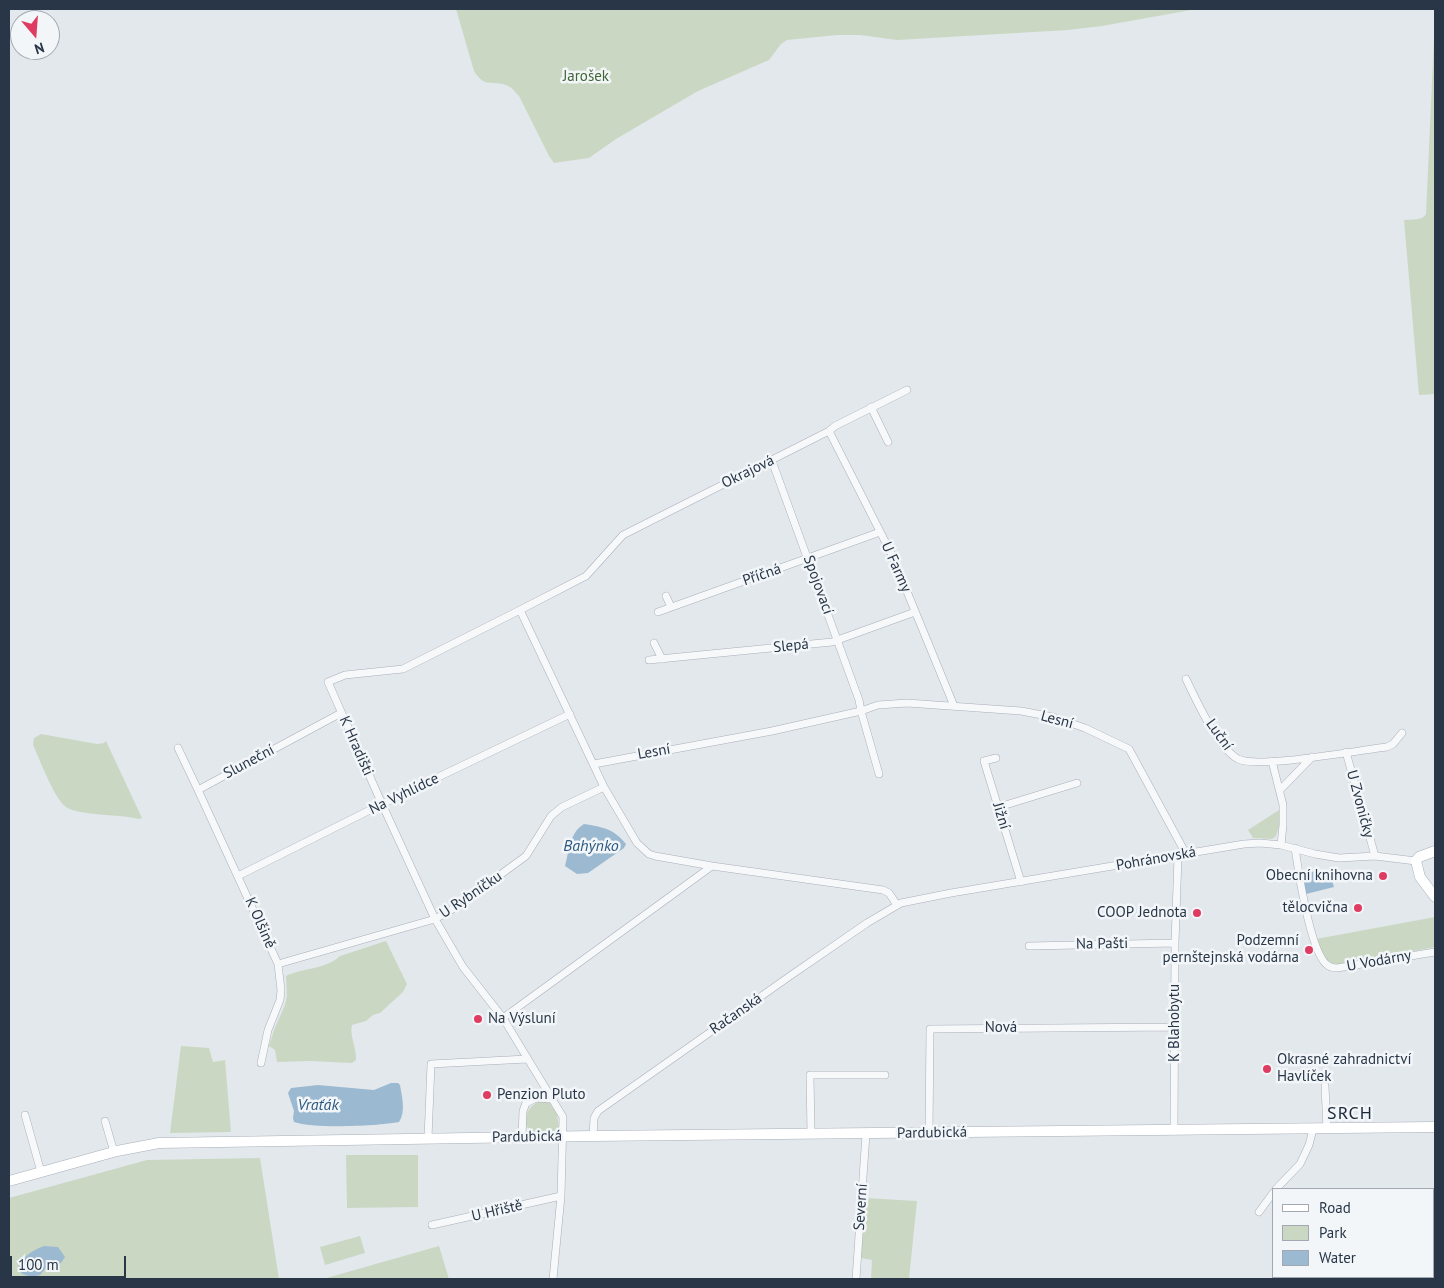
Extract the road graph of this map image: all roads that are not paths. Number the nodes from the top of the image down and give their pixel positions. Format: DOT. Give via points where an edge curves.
graph roads {
  1 [pos="907,390"];
  2 [pos="871,407"];
  3 [pos="829,431"];
  4 [pos="888,442"];
  5 [pos="772,461"];
  6 [pos="880,532"];
  7 [pos="808,558"];
  8 [pos="666,596"];
  9 [pos="671,607"];
  10 [pos="520,610"];
  11 [pos="658,612"];
  12 [pos="915,612"];
  13 [pos="838,640"];
  14 [pos="654,643"];
  15 [pos="662,659"];
  16 [pos="649,660"];
  17 [pos="1186,679"];
  18 [pos="954,706"];
  19 [pos="861,711"];
  20 [pos="341,713"];
  21 [pos="570,714"];
  22 [pos="1402,734"];
  23 [pos="178,748"];
  24 [pos="1346,752"];
  25 [pos="1312,757"];
  26 [pos="996,758"];
  27 [pos="1272,761"];
  28 [pos="594,764"];
  29 [pos="879,774"];
  30 [pos="1077,783"];
  31 [pos="604,787"];
  32 [pos="198,790"];
  33 [pos="1280,790"];
  34 [pos="382,804"];
  35 [pos="999,808"];
  36 [pos="1281,845"];
  37 [pos="1295,848"];
  38 [pos="1435,851"];
  39 [pos="1182,855"];
  40 [pos="1375,856"];
  41 [pos="1416,860"];
  42 [pos="712,866"];
  43 [pos="238,876"];
  44 [pos="1021,882"];
  45 [pos="1435,896"];
  46 [pos="897,905"];
  47 [pos="435,919"];
  48 [pos="1175,943"];
  49 [pos="1029,946"];
  50 [pos="1435,952"];
  51 [pos="278,964"];
  52 [pos="503,1018"];
  53 [pos="1176,1027"];
  54 [pos="527,1059"];
  55 [pos="261,1063"];
  56 [pos="885,1075"];
  57 [pos="1325,1086"];
  58 [pos="552,1098"];
  59 [pos="26,1115"];
  60 [pos="105,1121"];
  61 [pos="1435,1127"];
  62 [pos="1313,1129"];
  63 [pos="1327,1129"];
  64 [pos="1174,1130"];
  65 [pos="929,1133"];
  66 [pos="811,1134"];
  67 [pos="866,1134"];
  68 [pos="564,1136"];
  69 [pos="593,1136"];
  70 [pos="522,1137"];
  71 [pos="428,1138"];
  72 [pos="114,1152"];
  73 [pos="41,1172"];
  74 [pos="9,1181"];
  75 [pos="1277,1188"];
  76 [pos="1272,1194"];
  77 [pos="561,1196"];
  78 [pos="1259,1212"];
  79 [pos="432,1225"];
  80 [pos="553,1279"];
  81 [pos="856,1279"];
  1 -- 2 [label="street, Okrajová"];
  2 -- 3 [label="street, Okrajová"];
  2 -- 4 [label="street"];
  3 -- 5 [label="street, Okrajová"];
  3 -- 6 [label="street, U Farmy"];
  5 -- 7 [label="street, Spojovací"];
  5 -- 10 [label="street, Okrajová" via="623,535 586,576"];
  6 -- 7 [label="street, Příčná"];
  6 -- 12 [label="street, U Farmy"];
  7 -- 9 [label="street, Příčná"];
  7 -- 13 [label="street, Spojovací"];
  8 -- 9 [label="street"];
  9 -- 11 [label="street, Příčná"];
  10 -- 20 [label="street, K Hradišti" via="403,669 345,675 328,682"];
  10 -- 21 [label="street"];
  12 -- 13 [label="street, Slepá"];
  12 -- 18 [label="street, U Farmy"];
  13 -- 15 [label="street, Slepá"];
  13 -- 19 [label="street, Spojovací"];
  14 -- 15 [label="street"];
  15 -- 16 [label="street, Slepá"];
  17 -- 27 [label="street, Luční" via="1220,741 1237,758"];
  18 -- 19 [label="street, Lesní" via="907,703 878,705"];
  18 -- 39 [label="street, Lesní" via="1053,717 1129,749"];
  19 -- 28 [label="street, Lesní"];
  19 -- 29 [label="street"];
  20 -- 32 [label="street, Sluneční"];
  20 -- 34 [label="street, K Hradišti"];
  21 -- 28 [label="street"];
  21 -- 34 [label="street, Na Vyhlídce"];
  22 -- 24 [label="street, U Zvoničky" via="1387,747"];
  23 -- 32 [label="street"];
  24 -- 25 [label="street, U Zvoničky"];
  24 -- 40 [label="street, U Zvoničky"];
  25 -- 27 [label="street, U Zvoničky"];
  25 -- 33 [label="street"];
  26 -- 35 [label="street, Jižní" via="984,761"];
  27 -- 33 [label="street"];
  28 -- 31 [label="street"];
  30 -- 35 [label="street"];
  31 -- 42 [label="street" via="637,843 649,854"];
  31 -- 47 [label="street, U Rybníčku" via="550,816 526,856"];
  32 -- 43 [label="street, K Olšině"];
  33 -- 36 [label="street" via="1284,814"];
  34 -- 43 [label="street, Na Vyhlídce"];
  34 -- 47 [label="street, K Hradišti"];
  35 -- 44 [label="street, Jižní"];
  36 -- 37 [label="street, Pohránovská"];
  36 -- 39 [label="street, Pohránovská" via="1244,844"];
  37 -- 40 [label="street, Pohránovská" via="1339,858"];
  37 -- 50 [label="street, U Vodárny" via="1310,927 1326,965 1337,968"];
  38 -- 41 [label="street"];
  39 -- 44 [label="street, Pohránovská"];
  39 -- 48 [label="street, K Blahobytu"];
  40 -- 41 [label="street, Pohránovská"];
  41 -- 45 [label="street" via="1420,877"];
  42 -- 46 [label="street" via="883,890"];
  42 -- 52 [label="street"];
  43 -- 51 [label="street, K Olšině"];
  44 -- 46 [label="street, Pohránovská" via="921,898"];
  46 -- 69 [label="street, Račanská" via="598,1111 594,1118"];
  47 -- 51 [label="street, U Rybníčku"];
  47 -- 52 [label="street" via="463,967"];
  48 -- 49 [label="street, Na Pašti"];
  48 -- 53 [label="street, K Blahobytu"];
  51 -- 55 [label="street, K Olšině" via="280,1000 268,1030"];
  52 -- 54 [label="street"];
  53 -- 64 [label="street, K Blahobytu"];
  53 -- 65 [label="street, Nová" via="930,1029"];
  54 -- 58 [label="street"];
  54 -- 71 [label="street" via="430,1064"];
  56 -- 66 [label="street" via="810,1075"];
  57 -- 63 [label="street"];
  58 -- 68 [label="street" via="562,1115"];
  58 -- 70 [label="street" via="536,1098 526,1103"];
  59 -- 73 [label="street"];
  60 -- 72 [label="street"];
  61 -- 63 [label="street, Pardubická"];
  62 -- 63 [label="street, Pardubická"];
  62 -- 64 [label="street, Pardubická"];
  62 -- 75 [label="street" via="1300,1164"];
  64 -- 65 [label="street, Pardubická"];
  65 -- 67 [label="street, Pardubická"];
  66 -- 67 [label="street, Pardubická"];
  66 -- 69 [label="street, Pardubická"];
  67 -- 81 [label="street, Severní"];
  68 -- 69 [label="street, Pardubická"];
  68 -- 70 [label="street, Pardubická"];
  68 -- 77 [label="street"];
  70 -- 71 [label="street, Pardubická"];
  71 -- 72 [label="street, Pardubická" via="156,1143"];
  72 -- 73 [label="street, Pardubická"];
  73 -- 74 [label="street, Pardubická"];
  76 -- 78 [label="street"];
  77 -- 79 [label="street, U Hřiště"];
  77 -- 80 [label="street"];
}
